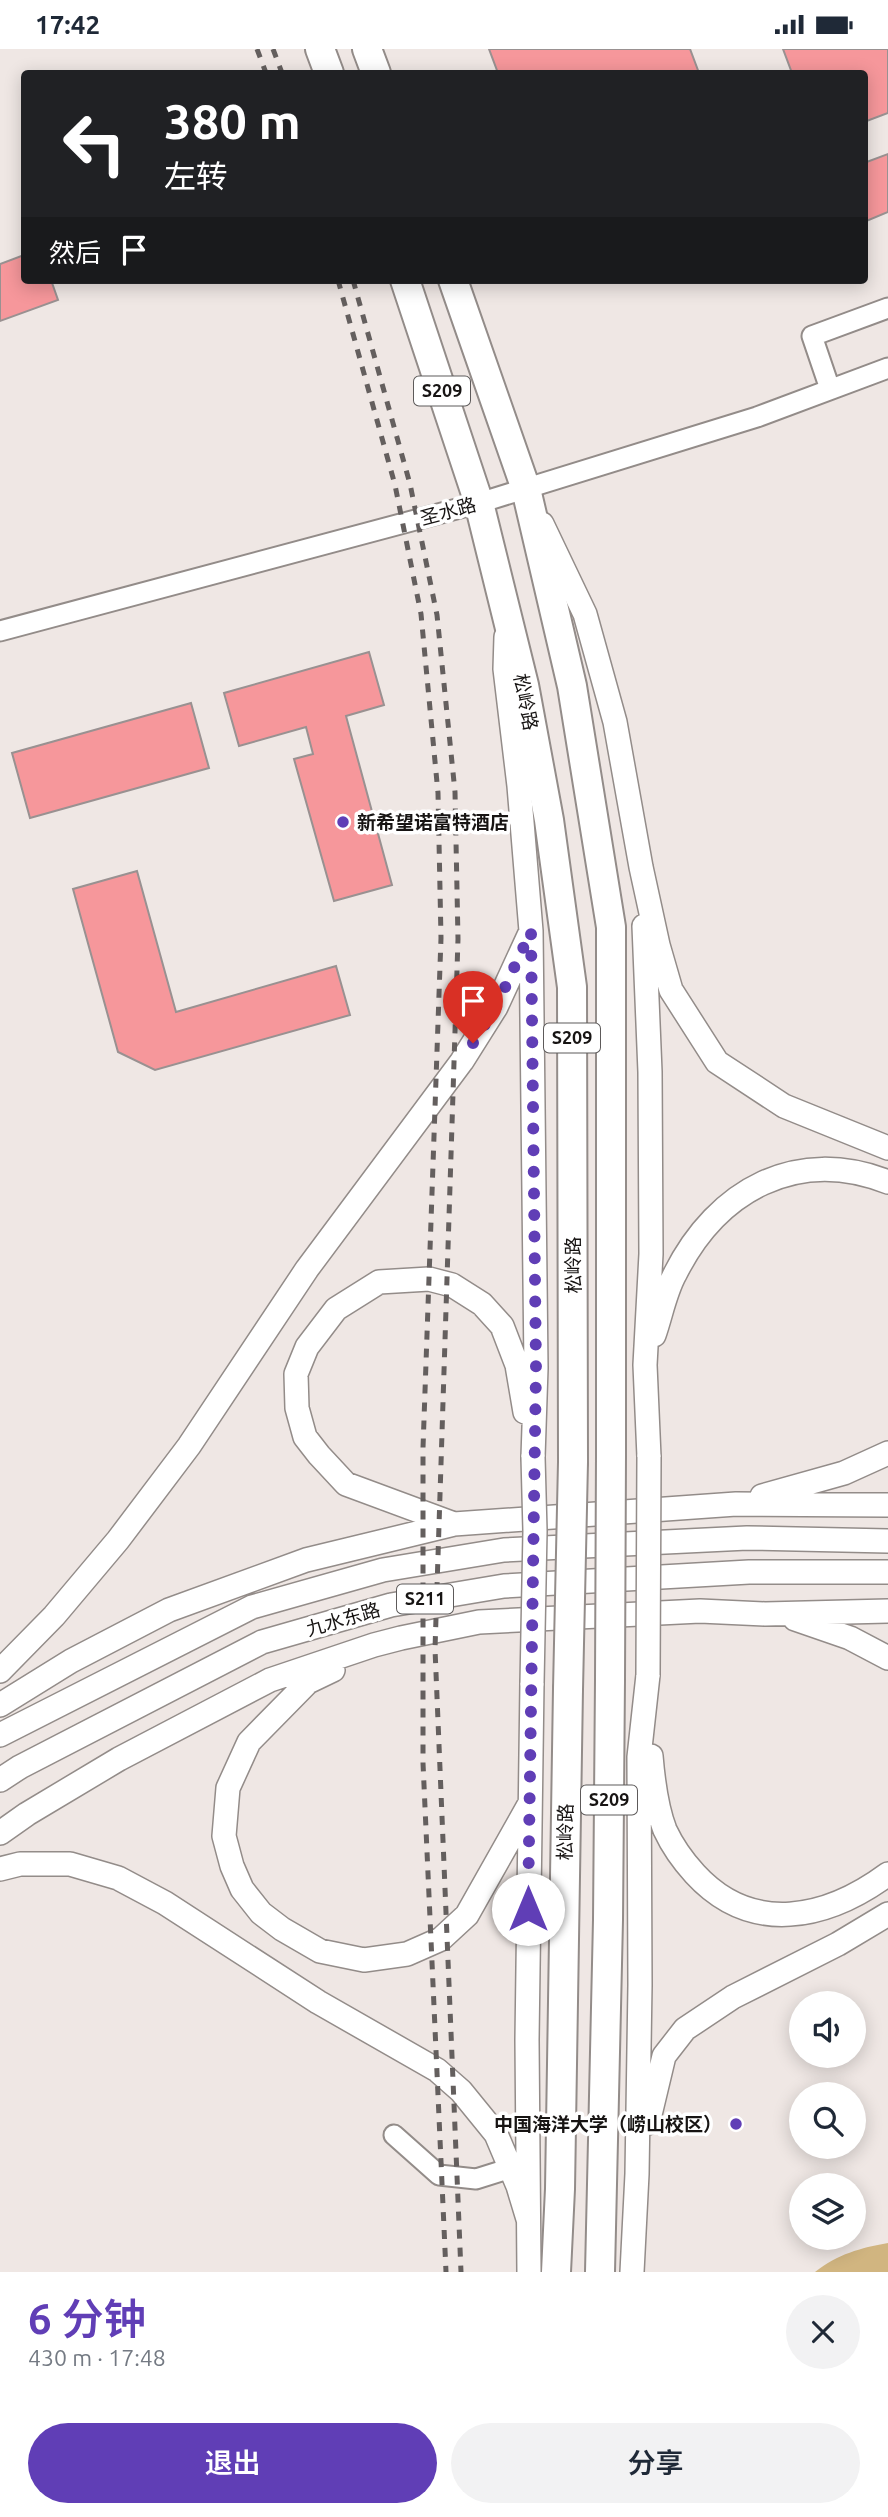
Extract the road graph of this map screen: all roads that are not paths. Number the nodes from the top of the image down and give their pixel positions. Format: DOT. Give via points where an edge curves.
graph roads {
  1 [pos="320,49"];
  2 [pos="367,49"];
  3 [pos="328,70"];
  4 [pos="375,70"];
  5 [pos="406,284"];
  6 [pos="454,284"];
  7 [pos="888,308"];
  8 [pos="888,368"];
  9 [pos="830,389"];
  10 [pos="526,489"];
  11 [pos="479,503"];
  12 [pos="508,620"];
  13 [pos="0,631"];
  14 [pos="641,867"];
  15 [pos="531,931"];
  16 [pos="888,1148"];
  17 [pos="888,1182"];
  18 [pos="645,1365"];
  19 [pos="888,1453"];
  20 [pos="533,1457"];
  21 [pos="736,1504"];
  22 [pos="888,1505"];
  23 [pos="454,1524"];
  24 [pos="888,1541"];
  25 [pos="888,1572"];
  26 [pos="888,1611"];
  27 [pos="765,1614"];
  28 [pos="401,1638"];
  29 [pos="888,1658"];
  30 [pos="0,1671"];
  31 [pos="0,1705"];
  32 [pos="645,1711"];
  33 [pos="0,1735"];
  34 [pos="0,1780"];
  35 [pos="529,1805"];
  36 [pos="0,1833"];
  37 [pos="0,1869"];
  38 [pos="888,1874"];
  39 [pos="888,1914"];
  40 [pos="394,2135"];
  41 [pos="510,2168"];
  42 [pos="637,2174"];
  43 [pos="528,2219"];
  44 [pos="529,2272"];
  45 [pos="556,2272"];
  46 [pos="600,2272"];
  47 [pos="632,2272"];
  1 -- 3 [label="highway"];
  2 -- 4 [label="highway"];
  5 -- 11 [label="highway, 松岭路 / S209"];
  6 -- 10 [label="highway, 松岭路 / S209"];
  7 -- 9 [label="street" via="812,336"];
  8 -- 9 [label="street, 圣水路"];
  9 -- 10 [label="street, 圣水路" via="757,417"];
  10 -- 11 [label="street, 圣水路"];
  10 -- 14 [label="main road" via="585,614 615,722"];
  10 -- 46 [label="highway, 松岭路 / S209, bridge" via="572,686 611,927 610,1680"];
  11 -- 12 [label="highway, 松岭路 / S209"];
  11 -- 13 [label="street, 圣水路"];
  12 -- 15 [label="main road" via="505,669"];
  12 -- 45 [label="highway, 松岭路 / S209, bridge" via="549,820 572,987 573,1462"];
  14 -- 16 [label="main road" via="671,990 717,1062 784,1106"];
  14 -- 18 [label="main road" via="650,1072 651,1254"];
  15 -- 20 [label="main road"];
  15 -- 30 [label="main road" via="496,1007 461,1061 307,1269 189,1446 118,1540"];
  17 -- 18 [label="main road" via="857,1171 801,1170 753,1187 732,1201 696,1237 673,1276"];
  18 -- 32 [label="main road, bridge" via="649,1457"];
  19 -- 21 [label="main road" via="844,1473"];
  20 -- 23 [label="main road" via="517,1365 502,1326 482,1304 452,1285 429,1279 379,1282 336,1309 307,1347 296,1374 297,1408 305,1437 346,1484"];
  20 -- 35 [label="main road, bridge"];
  21 -- 22 [label="main road"];
  21 -- 23 [label="main road"];
  23 -- 31 [label="main road" via="306,1560 169,1610 71,1661"];
  24 -- 33 [label="main road, 九水东路 / S211" via="747,1538 504,1550 383,1570 252,1607"];
  25 -- 34 [label="main road, 九水东路 / S211" via="749,1572 504,1586 391,1605 262,1642"];
  26 -- 27 [label="main road"];
  27 -- 28 [label="main road" via="700,1611 479,1622"];
  27 -- 29 [label="main road" via="804,1620"];
  28 -- 35 [label="main road" via="308,1682 249,1742 228,1788 224,1836 242,1889 261,1913 320,1951 365,1960 407,1954 441,1939 467,1915"];
  28 -- 36 [label="main road" via="270,1680 119,1759"];
  32 -- 38 [label="main road" via="665,1829 686,1865 707,1888 757,1914 790,1914 816,1910"];
  32 -- 42 [label="main road" via="639,1757"];
  35 -- 43 [label="main road"];
  37 -- 41 [label="main road" via="20,1864 70,1864 118,1878 165,1903 318,2002 438,2070 496,2134"];
  39 -- 42 [label="main road" via="733,1997 685,2029 664,2056"];
  40 -- 41 [label="street" via="439,2175 476,2179"];
  41 -- 43 [label="main road"];
  42 -- 47 [label="main road"];
  43 -- 44 [label="main road"];
}
